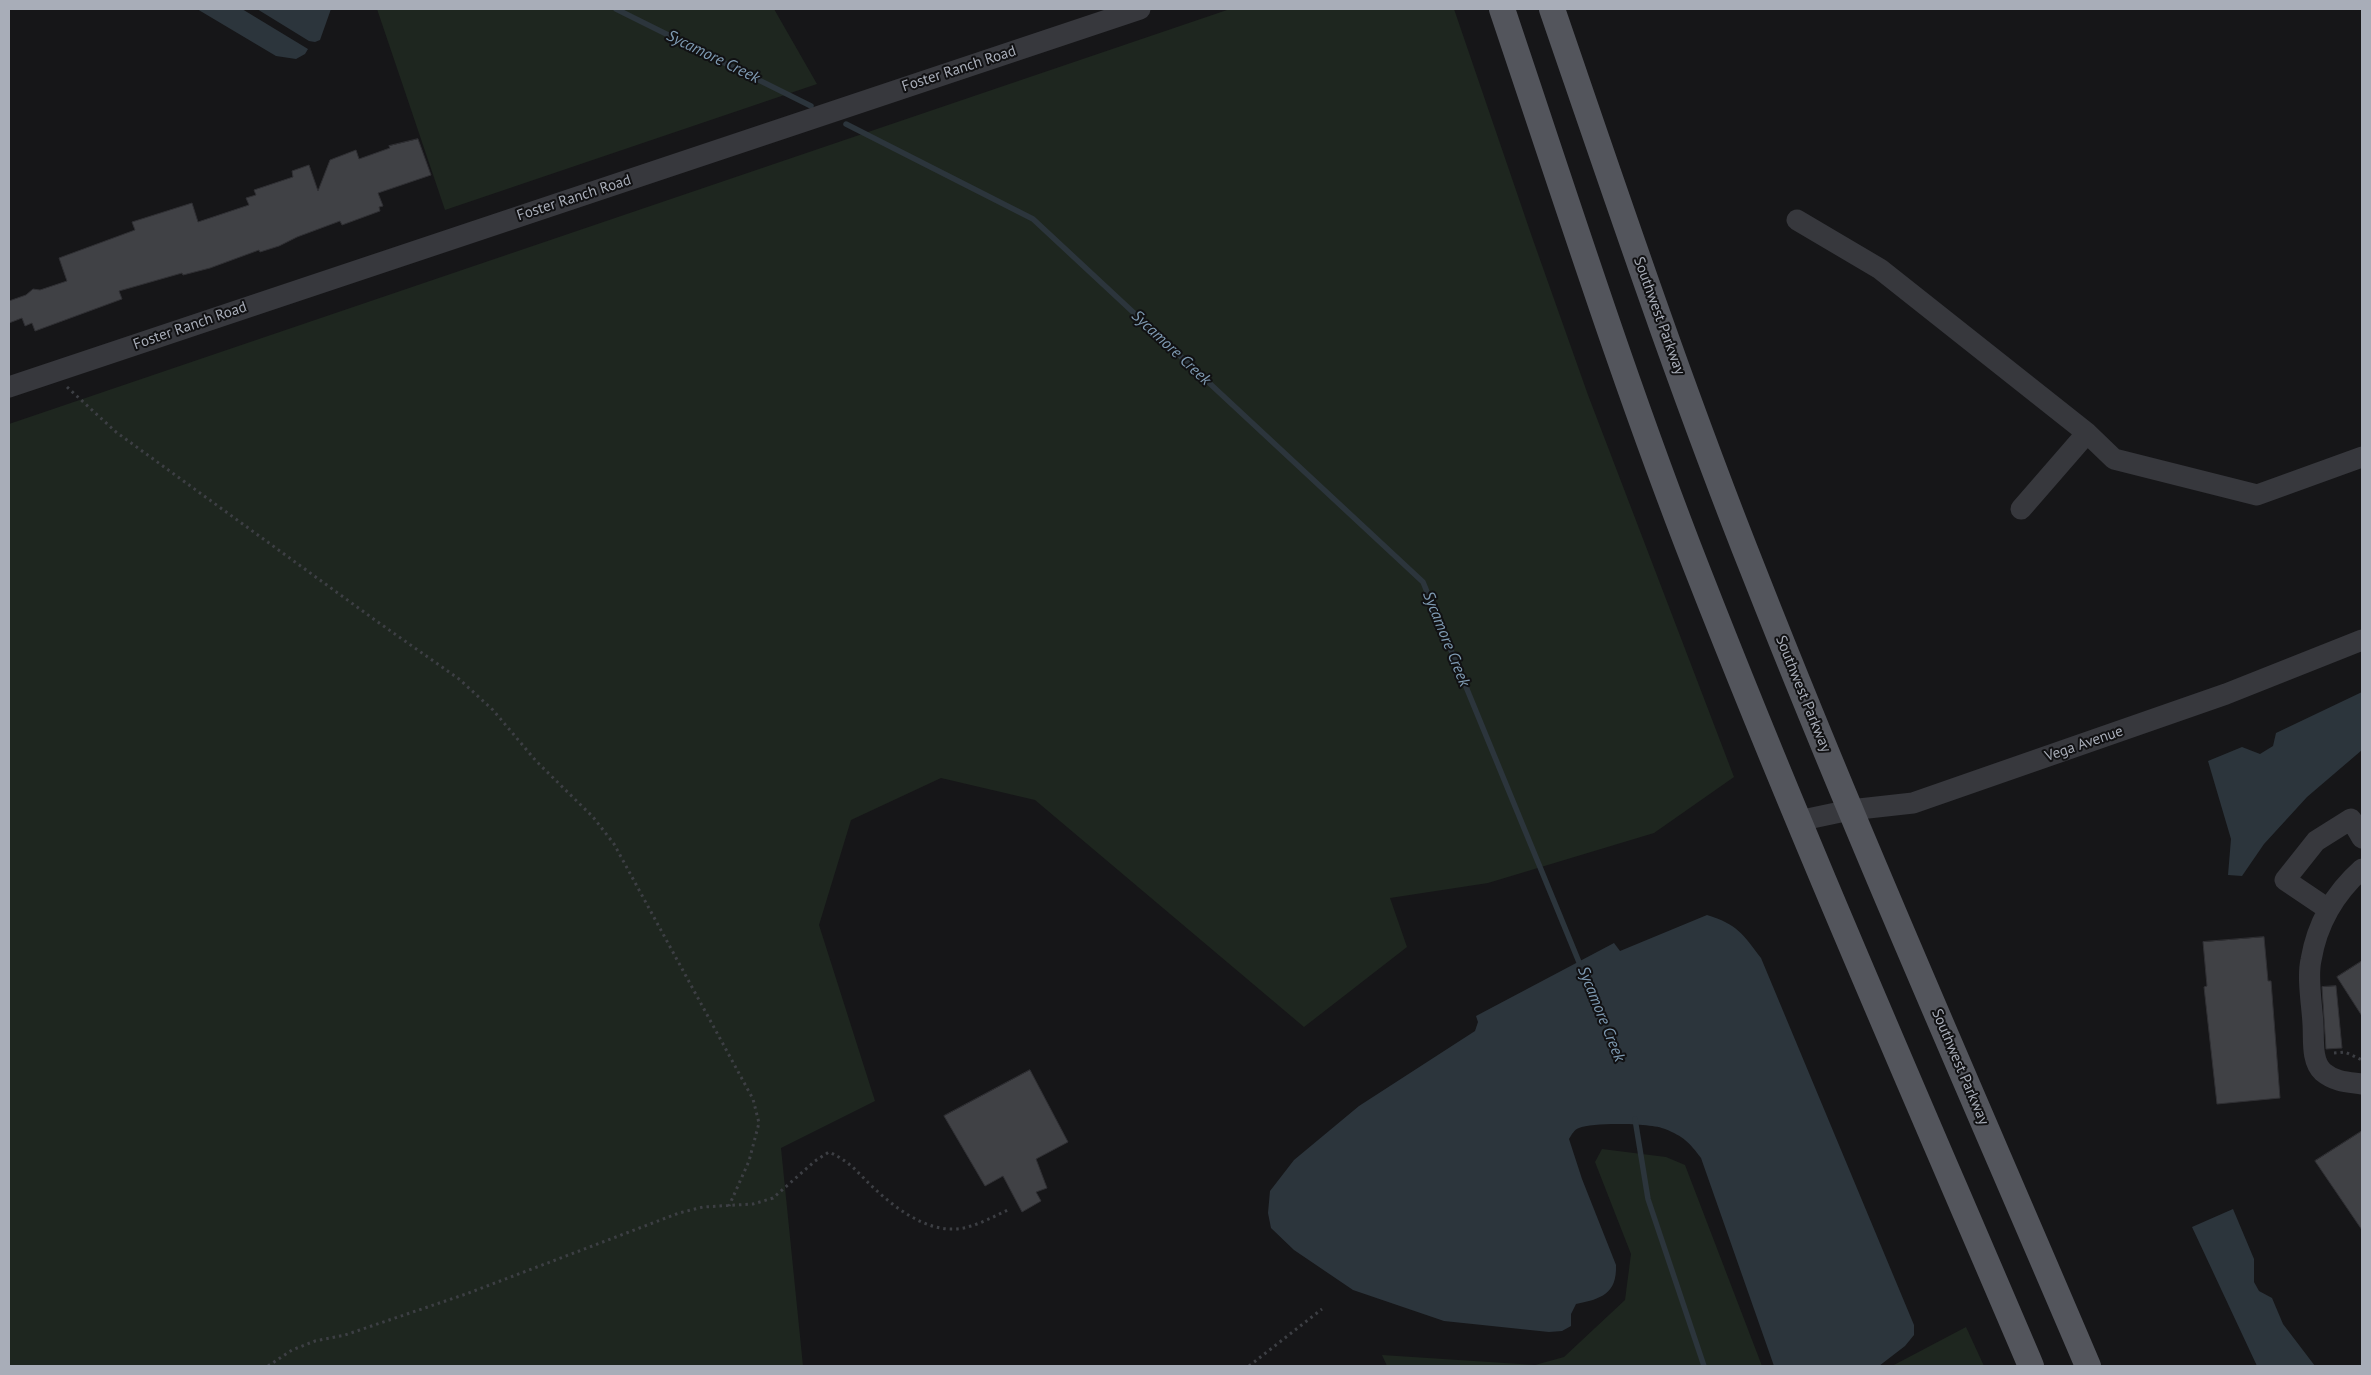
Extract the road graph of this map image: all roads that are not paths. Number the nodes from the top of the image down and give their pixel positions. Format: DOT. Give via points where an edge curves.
graph roads {
  1 [pos="1140,9"];
  2 [pos="1502,9"];
  3 [pos="1552,9"];
  4 [pos="1798,220"];
  5 [pos="9,387"];
  6 [pos="2087,433"];
  7 [pos="2362,457"];
  8 [pos="2021,509"];
  9 [pos="2362,640"];
  10 [pos="1850,810"];
  11 [pos="1798,821"];
  12 [pos="2362,838"];
  13 [pos="2362,869"];
  14 [pos="2328,909"];
  15 [pos="2362,1084"];
  16 [pos="2032,1366"];
  17 [pos="2088,1366"];
  1 -- 5 [label="street, Foster Ranch Road"];
  2 -- 11 [label="main road" via="1640,417"];
  3 -- 10 [label="main road, Southwest Parkway" via="1648,288 1754,573"];
  4 -- 6 [label="street" via="1880,269"];
  6 -- 7 [label="street" via="2114,459 2257,495"];
  6 -- 8 [label="street"];
  9 -- 10 [label="street, Vega Avenue" via="2226,694 1913,803"];
  10 -- 11 [label="street, Vega Avenue"];
  10 -- 17 [label="main road, Southwest Parkway"];
  11 -- 16 [label="main road"];
  12 -- 14 [label="street" via="2351,819 2316,841 2285,880"];
  13 -- 14 [label="street"];
  14 -- 15 [label="street" via="2310,961 2314,1055 2322,1071 2337,1081"];
}
